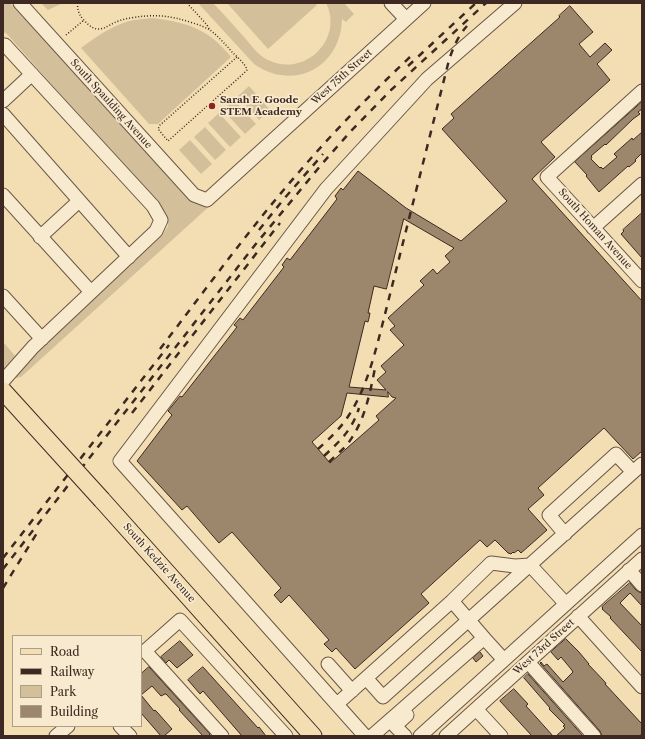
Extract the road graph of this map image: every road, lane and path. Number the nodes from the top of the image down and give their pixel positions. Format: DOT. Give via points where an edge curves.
graph roads {
  1 [pos="20,3"];
  2 [pos="78,3"];
  3 [pos="187,3"];
  4 [pos="392,3"];
  5 [pos="424,3"];
  6 [pos="515,3"];
  7 [pos="406,19"];
  8 [pos="84,20"];
  9 [pos="210,30"];
  10 [pos="66,35"];
  11 [pos="3,45"];
  12 [pos="237,57"];
  13 [pos="32,74"];
  14 [pos="642,91"];
  15 [pos="3,101"];
  16 [pos="3,114"];
  17 [pos="642,184"];
  18 [pos="3,195"];
  19 [pos="79,200"];
  20 [pos="207,200"];
  21 [pos="593,228"];
  22 [pos="40,237"];
  23 [pos="129,256"];
  24 [pos="641,279"];
  25 [pos="91,292"];
  26 [pos="3,296"];
  27 [pos="42,339"];
  28 [pos="3,381"];
  29 [pos="3,391"];
  30 [pos="638,468"];
  31 [pos="565,534"];
  32 [pos="642,535"];
  33 [pos="642,559"];
  34 [pos="530,565"];
  35 [pos="629,570"];
  36 [pos="642,584"];
  37 [pos="452,601"];
  38 [pos="566,604"];
  39 [pos="578,616"];
  40 [pos="469,620"];
  41 [pos="484,638"];
  42 [pos="504,660"];
  43 [pos="528,662"];
  44 [pos="328,664"];
  45 [pos="442,674"];
  46 [pos="366,678"];
  47 [pos="642,687"];
  48 [pos="352,691"];
  49 [pos="337,704"];
  50 [pos="476,709"];
  51 [pos="67,727"];
  52 [pos="121,727"];
  53 [pos="56,736"];
  54 [pos="130,736"];
  55 [pos="222,736"];
  56 [pos="286,736"];
  57 [pos="313,736"];
  58 [pos="365,736"];
  59 [pos="372,736"];
  60 [pos="404,736"];
  61 [pos="420,736"];
  62 [pos="446,736"];
  63 [pos="501,736"];
  64 [pos="594,736"];
  1 -- 20 [label="street, South Spaulding Avenue" via="194,195"];
  2 -- 8 [label="path" via="78,10"];
  3 -- 9 [label="path"];
  4 -- 7 [label="street"];
  5 -- 7 [label="street, West 75th Street"];
  6 -- 49 [label="street" via="426,79 326,189 120,461"];
  7 -- 20 [label="street, West 75th Street"];
  8 -- 9 [label="path" via="100,29 128,18 148,15 181,19"];
  8 -- 10 [label="path"];
  9 -- 12 [label="path"];
  11 -- 13 [label="street"];
  12 -- 12 [label="path" via="247,70 168,141 158,129 160,125"];
  13 -- 15 [label="street"];
  13 -- 23 [label="street" via="154,206 161,220 156,231"];
  14 -- 21 [label="street, South Homan Avenue" via="547,177"];
  16 -- 19 [label="street"];
  17 -- 21 [label="street"];
  18 -- 22 [label="street"];
  19 -- 22 [label="street"];
  19 -- 23 [label="street"];
  21 -- 24 [label="street, South Homan Avenue"];
  22 -- 25 [label="street"];
  23 -- 25 [label="street"];
  25 -- 27 [label="street"];
  26 -- 27 [label="street"];
  27 -- 28 [label="street"];
  29 -- 57 [label="main road, South Kedzie Avenue, bridge"];
  30 -- 31 [label="street"];
  30 -- 31 [label="street" via="616,454 549,515"];
  31 -- 34 [label="street"];
  32 -- 38 [label="street"];
  33 -- 35 [label="street, West 73rd Street"];
  34 -- 37 [label="street" via="490,563"];
  34 -- 38 [label="street"];
  34 -- 40 [label="street"];
  35 -- 36 [label="street"];
  35 -- 39 [label="street, West 73rd Street"];
  37 -- 40 [label="street"];
  37 -- 46 [label="street"];
  38 -- 42 [label="street"];
  39 -- 43 [label="street, West 73rd Street"];
  39 -- 47 [label="street"];
  40 -- 41 [label="street"];
  40 -- 46 [label="street" via="383,697"];
  41 -- 42 [label="street"];
  41 -- 45 [label="street"];
  42 -- 61 [label="street"];
  43 -- 50 [label="street, West 73rd Street"];
  43 -- 64 [label="street"];
  44 -- 48 [label="street"];
  45 -- 59 [label="street"];
  45 -- 60 [label="street" via="446,679 395,726"];
  46 -- 48 [label="street"];
  48 -- 49 [label="street"];
  49 -- 58 [label="street"];
  50 -- 62 [label="street, West 73rd Street"];
  50 -- 63 [label="street"];
  51 -- 53 [label="street"];
  52 -- 54 [label="street"];
  55 -- 56 [label="street" via="145,651 180,620"];
}
